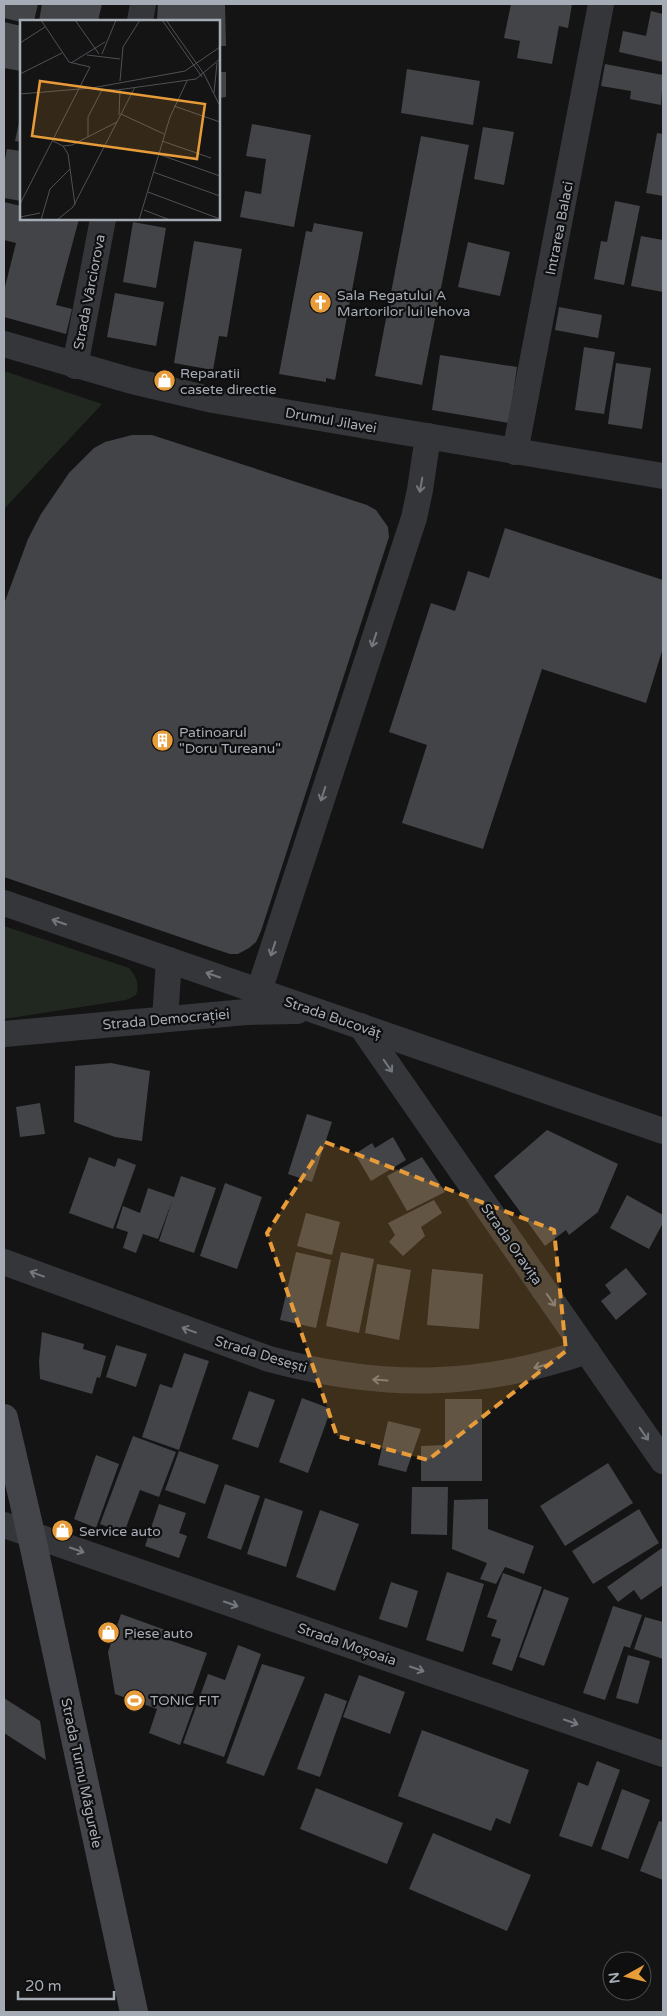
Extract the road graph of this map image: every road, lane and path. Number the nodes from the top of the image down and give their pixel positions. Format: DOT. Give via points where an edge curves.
graph roads {
  1 [pos="143,4"];
  2 [pos="602,4"];
  3 [pos="140,20"];
  4 [pos="103,220"];
  5 [pos="4,344"];
  6 [pos="75,366"];
  7 [pos="428,436"];
  8 [pos="515,452"];
  9 [pos="663,476"];
  10 [pos="4,903"];
  11 [pos="169,960"];
  12 [pos="259,991"];
  13 [pos="328,1015"];
  14 [pos="165,1019"];
  15 [pos="361,1026"];
  16 [pos="4,1034"];
  17 [pos="663,1130"];
  18 [pos="4,1262"];
  19 [pos="587,1351"];
  20 [pos="4,1418"];
  21 [pos="663,1461"];
  22 [pos="4,1525"];
  23 [pos="31,1534"];
  24 [pos="663,1754"];
  25 [pos="134,2012"];
  1 -- 3 [label="street"];
  2 -- 8 [label="street, Intrarea Balaci"];
  4 -- 6 [label="street, Strada Vârciorova"];
  5 -- 6 [label="street, Drumul Jilavei"];
  6 -- 7 [label="street, Drumul Jilavei" via="213,400"];
  7 -- 8 [label="street, Drumul Jilavei"];
  7 -- 12 [label="street, one-way" via="414,518"];
  8 -- 9 [label="street, Drumul Jilavei"];
  11 -- 10 [label="street, Strada Bucovăț, one-way"];
  12 -- 11 [label="street, Strada Bucovăț, one-way"];
  11 -- 14 [label="street"];
  12 -- 13 [label="street, Strada Bucovăț"];
  13 -- 14 [label="street, Strada Democrației" via="270,1011"];
  13 -- 15 [label="street, Strada Bucovăț"];
  14 -- 16 [label="street, Strada Democrației"];
  15 -- 17 [label="street, Strada Bucovăț"];
  15 -- 19 [label="street, Strada Oravița, one-way"];
  19 -- 18 [label="street, Strada Desești, one-way" via="535,1368 482,1377 417,1381 348,1376 269,1359"];
  19 -- 21 [label="street, Strada Oravița, one-way"];
  20 -- 23 [label="main road, Strada Turnu Măgurele"];
  22 -- 23 [label="street"];
  23 -- 24 [label="street, Strada Moșoaia, one-way"];
  23 -- 25 [label="main road, Strada Turnu Măgurele"];
}
